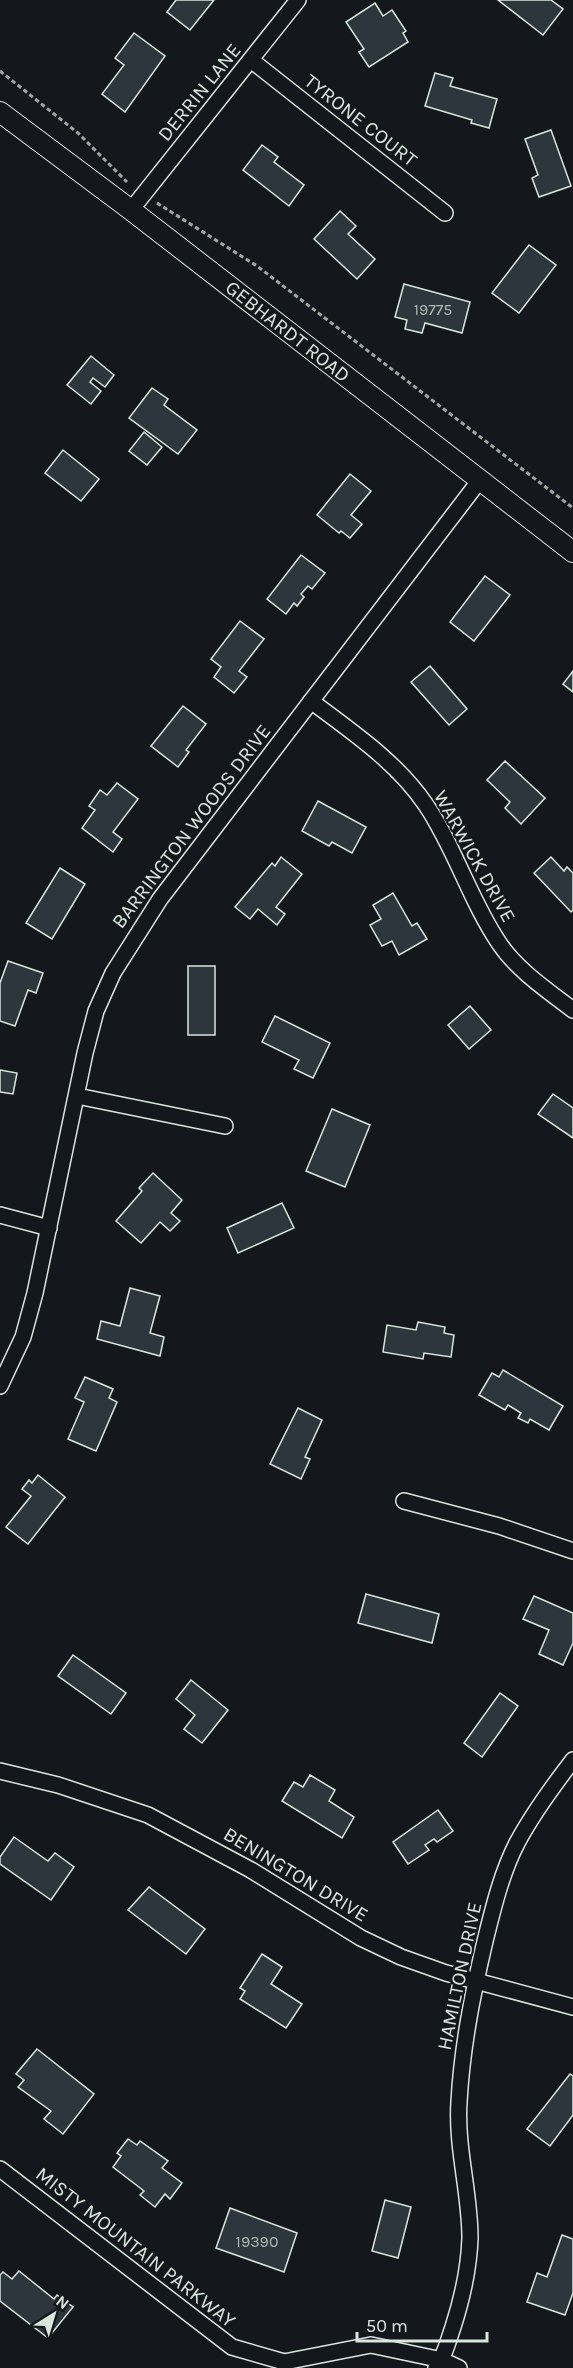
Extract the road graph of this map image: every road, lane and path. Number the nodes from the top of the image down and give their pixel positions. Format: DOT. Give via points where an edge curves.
graph roads {
  1 [pos="298,0"];
  2 [pos="251,60"];
  3 [pos="0,71"];
  4 [pos="0,112"];
  5 [pos="137,203"];
  6 [pos="446,213"];
  7 [pos="480,480"];
  8 [pos="573,508"];
  9 [pos="573,552"];
  10 [pos="311,701"];
  11 [pos="573,1010"];
  12 [pos="77,1096"];
  13 [pos="225,1126"];
  14 [pos="0,1215"];
  15 [pos="49,1228"];
  16 [pos="0,1386"];
  17 [pos="404,1502"];
  18 [pos="573,1551"];
  19 [pos="573,1760"];
  20 [pos="1,1771"];
  21 [pos="475,1981"];
  22 [pos="573,2007"];
  23 [pos="0,2169"];
  24 [pos="439,2364"];
  25 [pos="459,2368"];
  1 -- 2 [label="street, DERRIN LANE"];
  2 -- 5 [label="street, DERRIN LANE"];
  2 -- 6 [label="street, TYRONE COURT"];
  3 -- 5 [label="path" via="78,133"];
  4 -- 5 [label="street, GEBHARDT ROAD"];
  5 -- 7 [label="street, GEBHARDT ROAD"];
  5 -- 8 [label="path" via="257,266"];
  7 -- 9 [label="street, GEBHARDT ROAD"];
  7 -- 10 [label="street, BARRINGTON WOODS DRIVE"];
  10 -- 11 [label="street, WARWICK DRIVE" via="403,776 426,805 500,944 531,978"];
  10 -- 12 [label="street, BARRINGTON WOODS DRIVE" via="131,941 96,1011"];
  12 -- 13 [label="street"];
  12 -- 15 [label="street, BARRINGTON WOODS DRIVE"];
  14 -- 15 [label="street"];
  15 -- 16 [label="street, BARRINGTON WOODS DRIVE" via="23,1337"];
  17 -- 18 [label="street" via="499,1526"];
  19 -- 21 [label="street, HAMILTON DRIVE" via="517,1844 494,1906"];
  20 -- 21 [label="street, BENINGTON DRIVE" via="148,1815 251,1870 361,1938 401,1957"];
  21 -- 22 [label="street, BENINGTON DRIVE"];
  21 -- 24 [label="street, HAMILTON DRIVE" via="459,2104 460,2161 470,2236 468,2263 457,2315"];
  23 -- 24 [label="street, MISTY MOUNTAIN PARKWAY" via="232,2347 284,2362 371,2345"];
  24 -- 25 [label="street, MISTY MOUNTAIN PARKWAY"];
}
